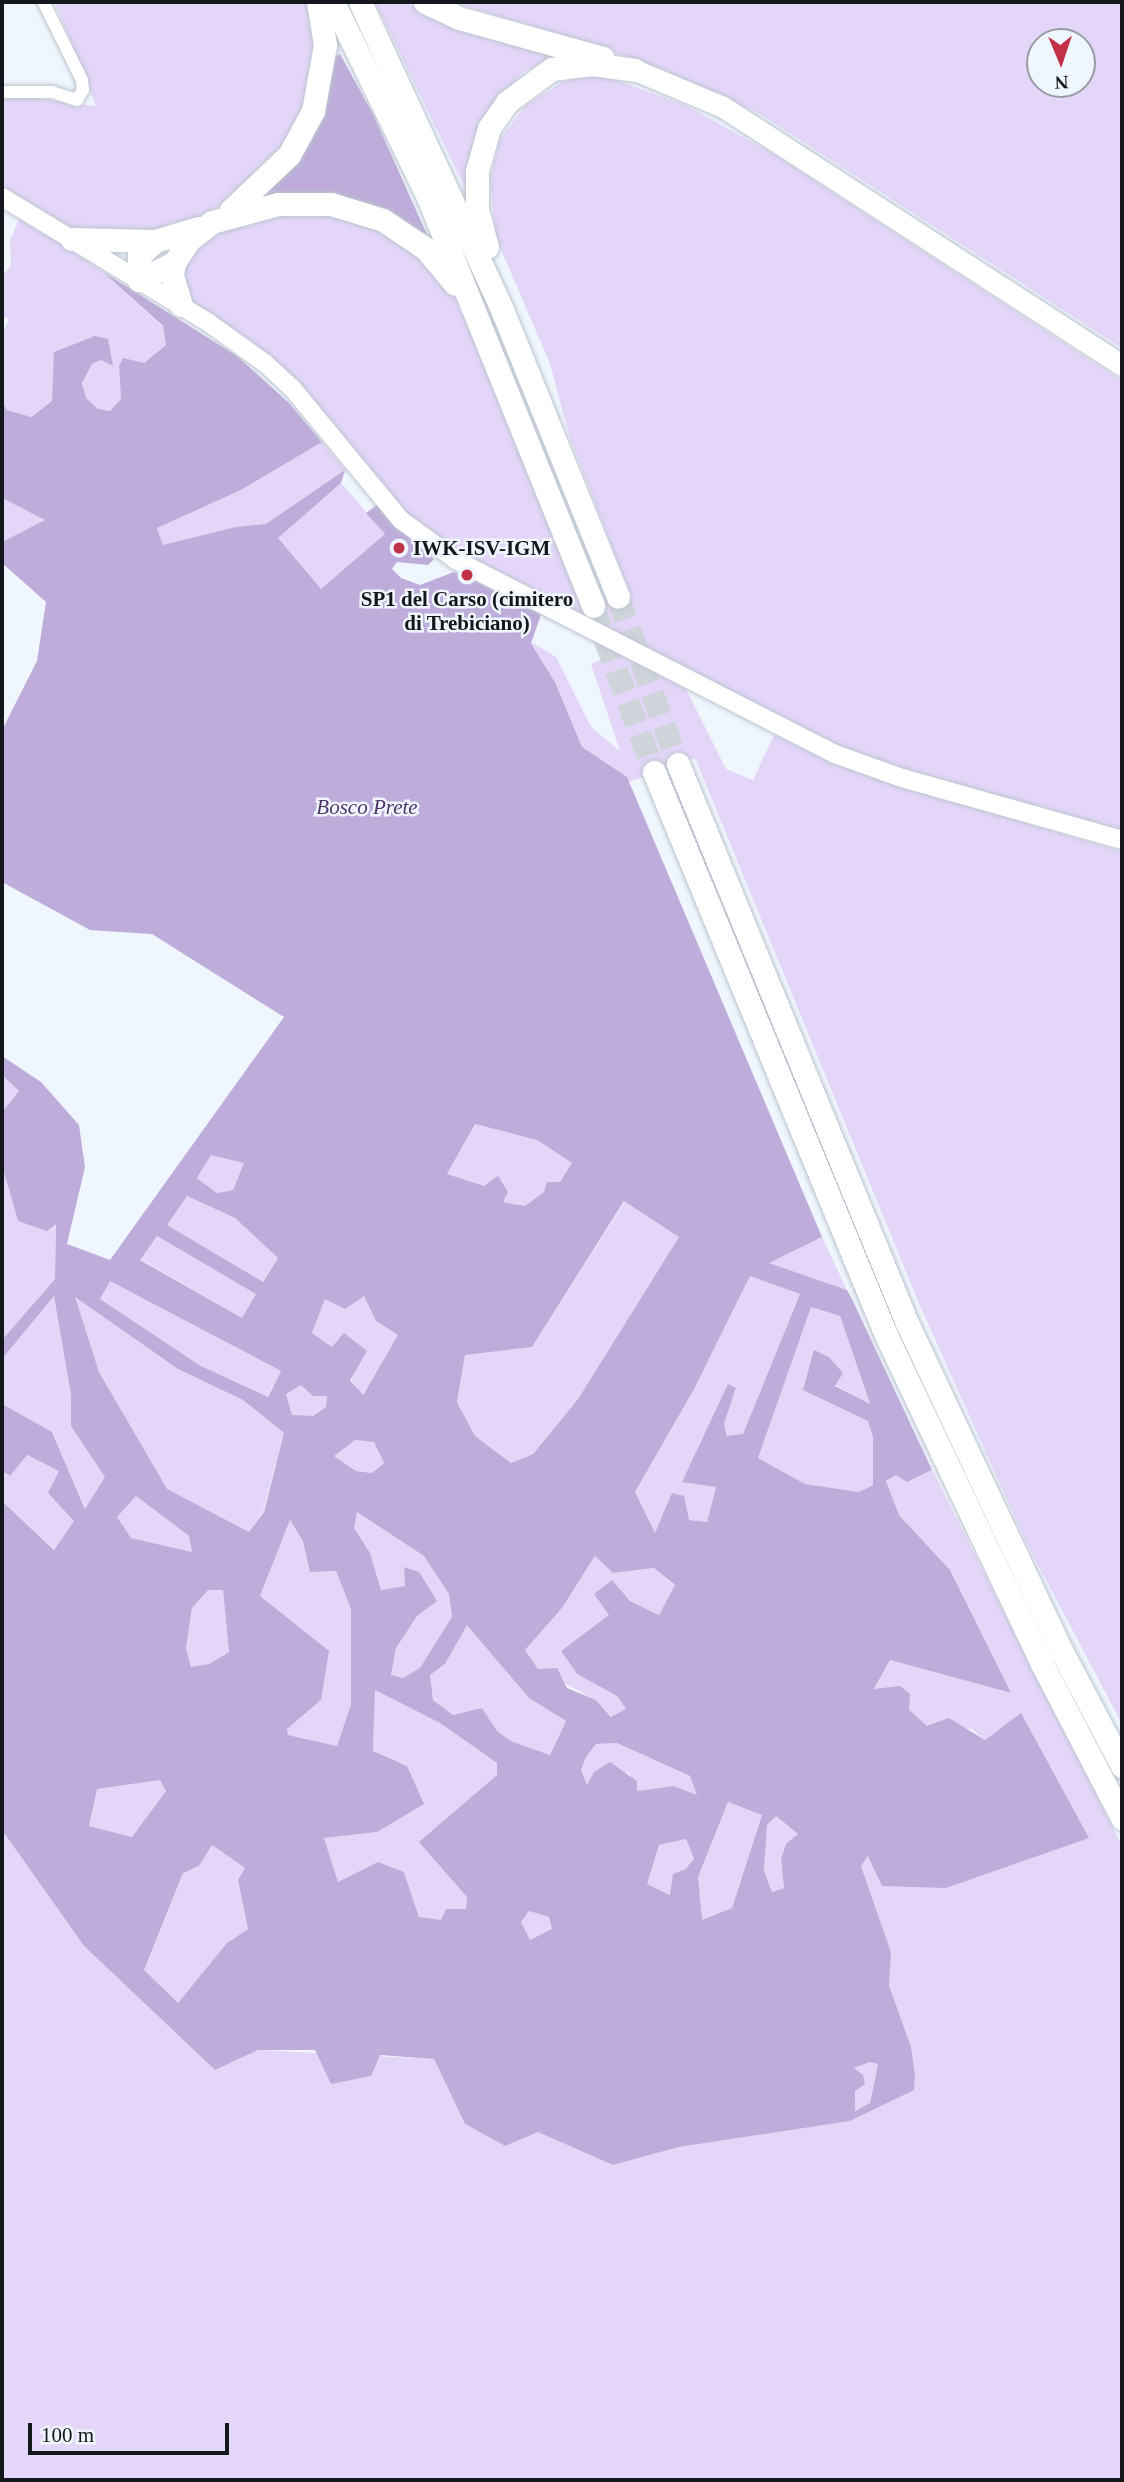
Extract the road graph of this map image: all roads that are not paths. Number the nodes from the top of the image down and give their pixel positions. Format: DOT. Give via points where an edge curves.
graph roads {
  1 [pos="318,2"];
  2 [pos="333,2"];
  3 [pos="360,2"];
  4 [pos="425,2"];
  5 [pos="44,3"];
  6 [pos="635,70"];
  7 [pos="2,92"];
  8 [pos="2,197"];
  9 [pos="212,222"];
  10 [pos="72,239"];
  11 [pos="155,241"];
  12 [pos="174,263"];
  13 [pos="139,280"];
  14 [pos="181,305"];
  15 [pos="1122,365"];
  16 [pos="557,440"];
  17 [pos="534,451"];
  18 [pos="618,597"];
  19 [pos="593,606"];
  20 [pos="678,764"];
  21 [pos="654,772"];
  22 [pos="1122,840"];
  23 [pos="1122,1766"];
  24 [pos="1122,1818"];
  1 -- 9 [label="highway" via="324,25 322,71 313,110 299,141 251,196"];
  2 -- 17 [label="highway" via="428,197"];
  3 -- 16 [label="highway" via="423,132"];
  4 -- 6 [label="highway" via="459,18"];
  5 -- 7 [label="street" via="82,79 83,90 77,100 52,92"];
  6 -- 15 [label="main road" via="723,107"];
  6 -- 16 [label="highway" via="572,65 531,81 497,115 480,156 475,187 481,232 533,361"];
  8 -- 10 [label="main road"];
  9 -- 11 [label="highway"];
  9 -- 12 [label="highway" via="189,240"];
  9 -- 17 [label="highway" via="278,204 331,204 383,220 414,238 451,276 497,384"];
  10 -- 11 [label="highway"];
  10 -- 13 [label="main road"];
  11 -- 13 [label="highway" via="139,256"];
  12 -- 13 [label="highway"];
  12 -- 14 [label="highway" via="173,282"];
  13 -- 14 [label="main road"];
  14 -- 22 [label="main road" via="279,375 401,520 456,560 835,754 902,778"];
  16 -- 18 [label="highway"];
  17 -- 19 [label="highway"];
  20 -- 23 [label="highway" via="908,1323 1062,1652"];
  21 -- 24 [label="highway" via="886,1335 1042,1664"];
}
